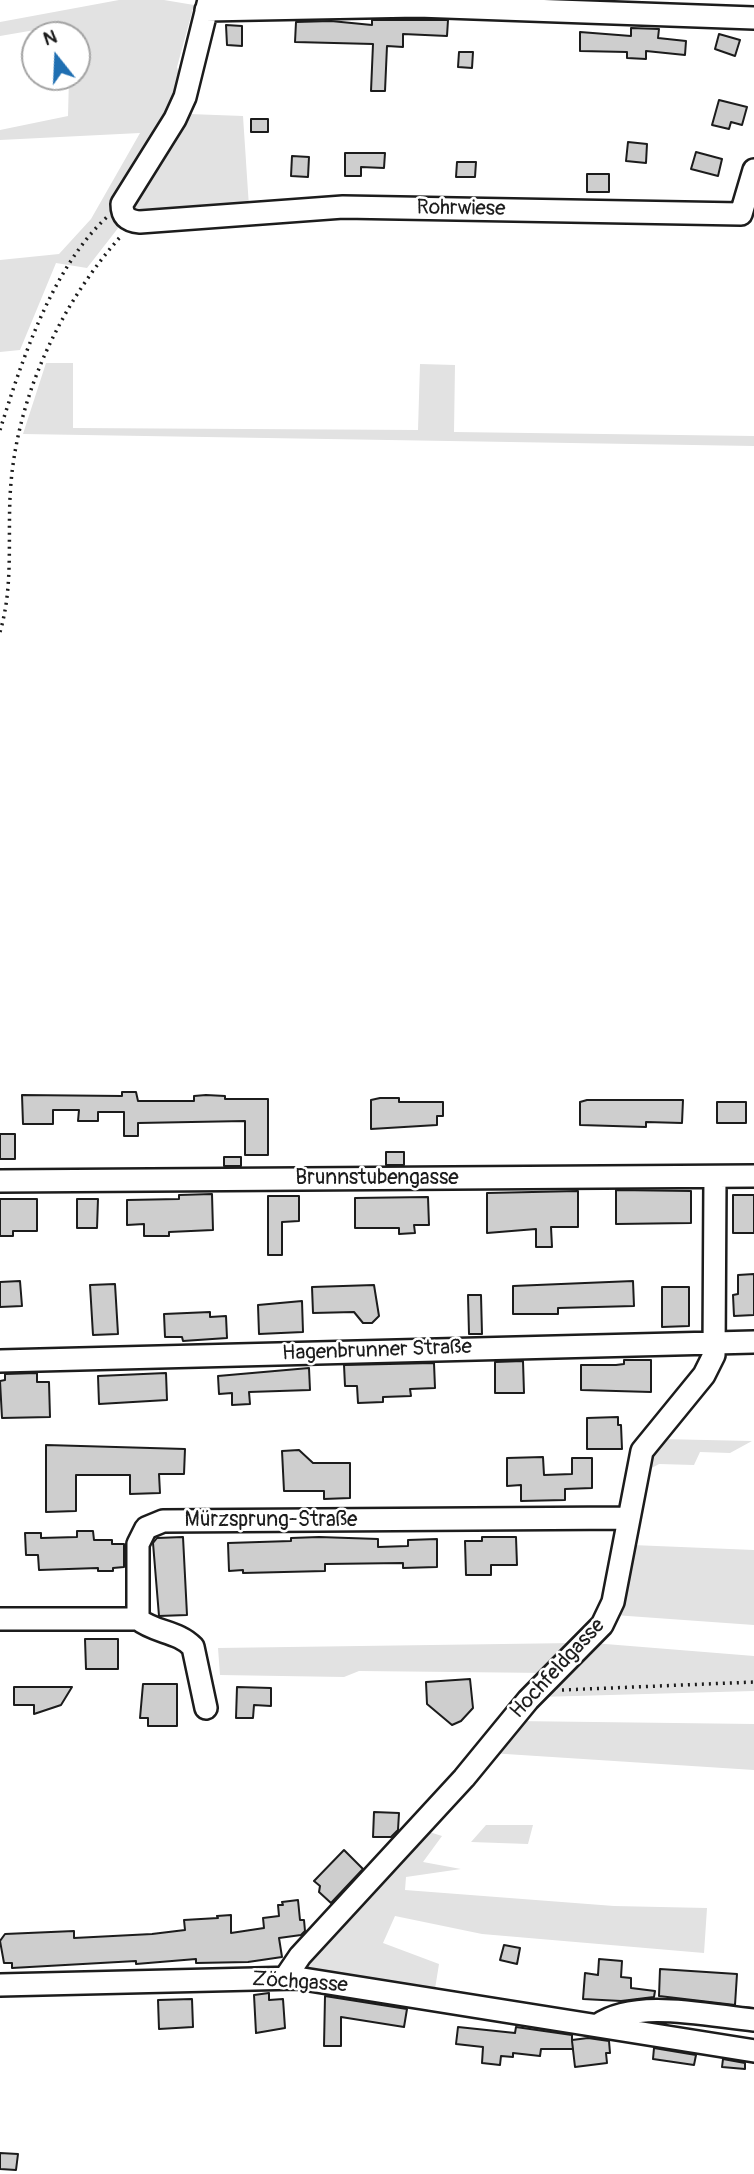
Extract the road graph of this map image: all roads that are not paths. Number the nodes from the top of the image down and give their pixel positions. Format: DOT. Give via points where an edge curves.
graph roads {
  1 [pos="208,5"];
  2 [pos="754,18"];
  3 [pos="754,170"];
  4 [pos="754,1176"];
  5 [pos="715,1177"];
  6 [pos="0,1181"];
  7 [pos="716,1342"];
  8 [pos="754,1342"];
  9 [pos="0,1361"];
  10 [pos="628,1518"];
  11 [pos="0,1619"];
  12 [pos="138,1619"];
  13 [pos="206,1708"];
  14 [pos="285,1978"];
  15 [pos="0,1985"];
  16 [pos="667,2012"];
  17 [pos="700,2015"];
  18 [pos="754,2020"];
  19 [pos="598,2025"];
  20 [pos="646,2034"];
  21 [pos="692,2042"];
  22 [pos="754,2050"];
  1 -- 2 [label="street" via="418,6"];
  1 -- 3 [label="street, Rohrwiese" via="185,97 128,213 343,207 741,214"];
  4 -- 5 [label="street, Brunnstubengasse"];
  5 -- 6 [label="street, Brunnstubengasse"];
  5 -- 7 [label="street, Hochfeldgasse"];
  7 -- 8 [label="street, Hagenbrunner Straße"];
  7 -- 9 [label="street, Hagenbrunner Straße"];
  7 -- 10 [label="street, Hochfeldgasse" via="704,1375 642,1451"];
  10 -- 12 [label="street, Mürzsprung-Straße" via="163,1521 146,1528 138,1544"];
  10 -- 14 [label="street, Hochfeldgasse" via="609,1614"];
  11 -- 12 [label="street"];
  12 -- 13 [label="street" via="193,1647"];
  14 -- 15 [label="street, Zöchgasse"];
  14 -- 19 [label="street, Zöchgasse"];
  16 -- 17 [label="street"];
  16 -- 19 [label="street" via="628,2012"];
  16 -- 20 [label="street"];
  17 -- 18 [label="street"];
  17 -- 21 [label="street"];
  19 -- 20 [label="street, Zöchgasse"];
  20 -- 21 [label="street, Zöchgasse"];
  21 -- 22 [label="street, Zöchgasse"];
}
